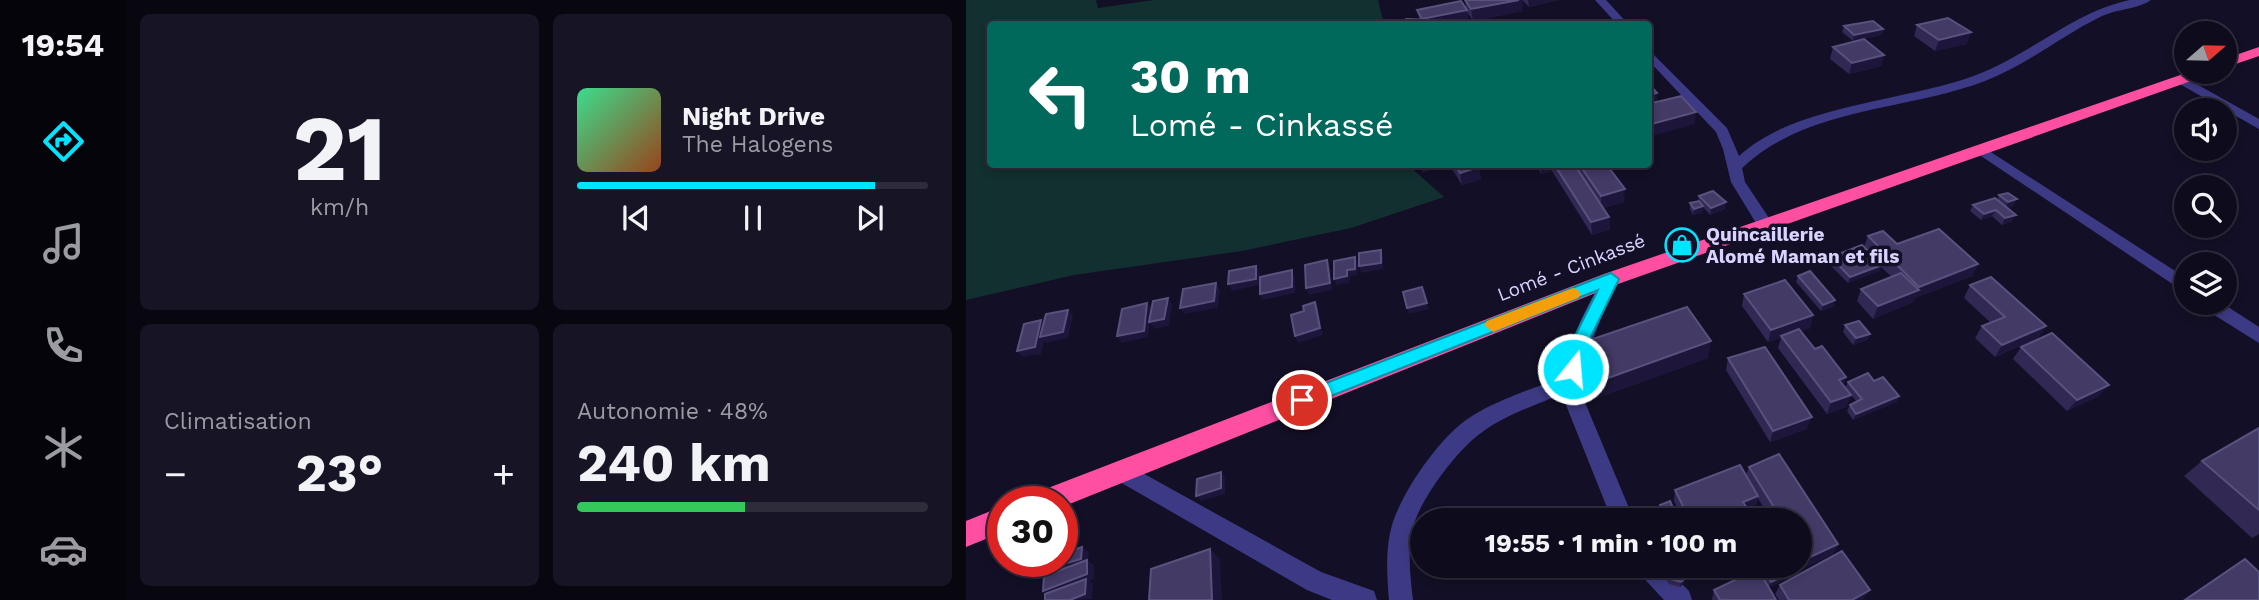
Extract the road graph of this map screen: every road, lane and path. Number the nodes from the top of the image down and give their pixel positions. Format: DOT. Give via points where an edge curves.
graph roads {
  1 [pos="1600,0"];
  2 [pos="2146,0"];
  3 [pos="1620,21"];
  4 [pos="2259,51"];
  5 [pos="1652,56"];
  6 [pos="2237,59"];
  7 [pos="2174,83"];
  8 [pos="2189,84"];
  9 [pos="2259,125"];
  10 [pos="1983,151"];
  11 [pos="1735,167"];
  12 [pos="1765,224"];
  13 [pos="1611,279"];
  14 [pos="2174,279"];
  15 [pos="2227,315"];
  16 [pos="2259,336"];
  17 [pos="1572,382"];
  18 [pos="1121,471"];
  19 [pos="1078,488"];
  20 [pos="1618,508"];
  21 [pos="987,525"];
  22 [pos="966,534"];
  23 [pos="1660,578"];
  24 [pos="1365,600"];
  25 [pos="1401,600"];
  26 [pos="1681,600"];
  1 -- 3 [label="street"];
  2 -- 11 [label="street" via="2105,10 2022,60 1978,79 1782,134 1743,156"];
  4 -- 6 [label="highway"];
  5 -- 11 [label="street" via="1721,131"];
  7 -- 10 [label="highway, Lomé - Cinkassé"];
  8 -- 9 [label="street"];
  10 -- 12 [label="highway, Lomé - Cinkassé"];
  10 -- 14 [label="street"];
  11 -- 12 [label="street" via="1738,182"];
  12 -- 13 [label="highway, Lomé - Cinkassé"];
  13 -- 17 [label="street" via="1583,336"];
  13 -- 18 [label="highway, Lomé - Cinkassé"];
  15 -- 16 [label="street"];
  17 -- 20 [label="street" via="1574,400"];
  17 -- 25 [label="street" via="1472,427 1450,448 1404,523 1397,563"];
  18 -- 19 [label="highway, Lomé - Cinkassé"];
  18 -- 24 [label="street" via="1315,582"];
  21 -- 22 [label="highway"];
  23 -- 26 [label="street"];
}
